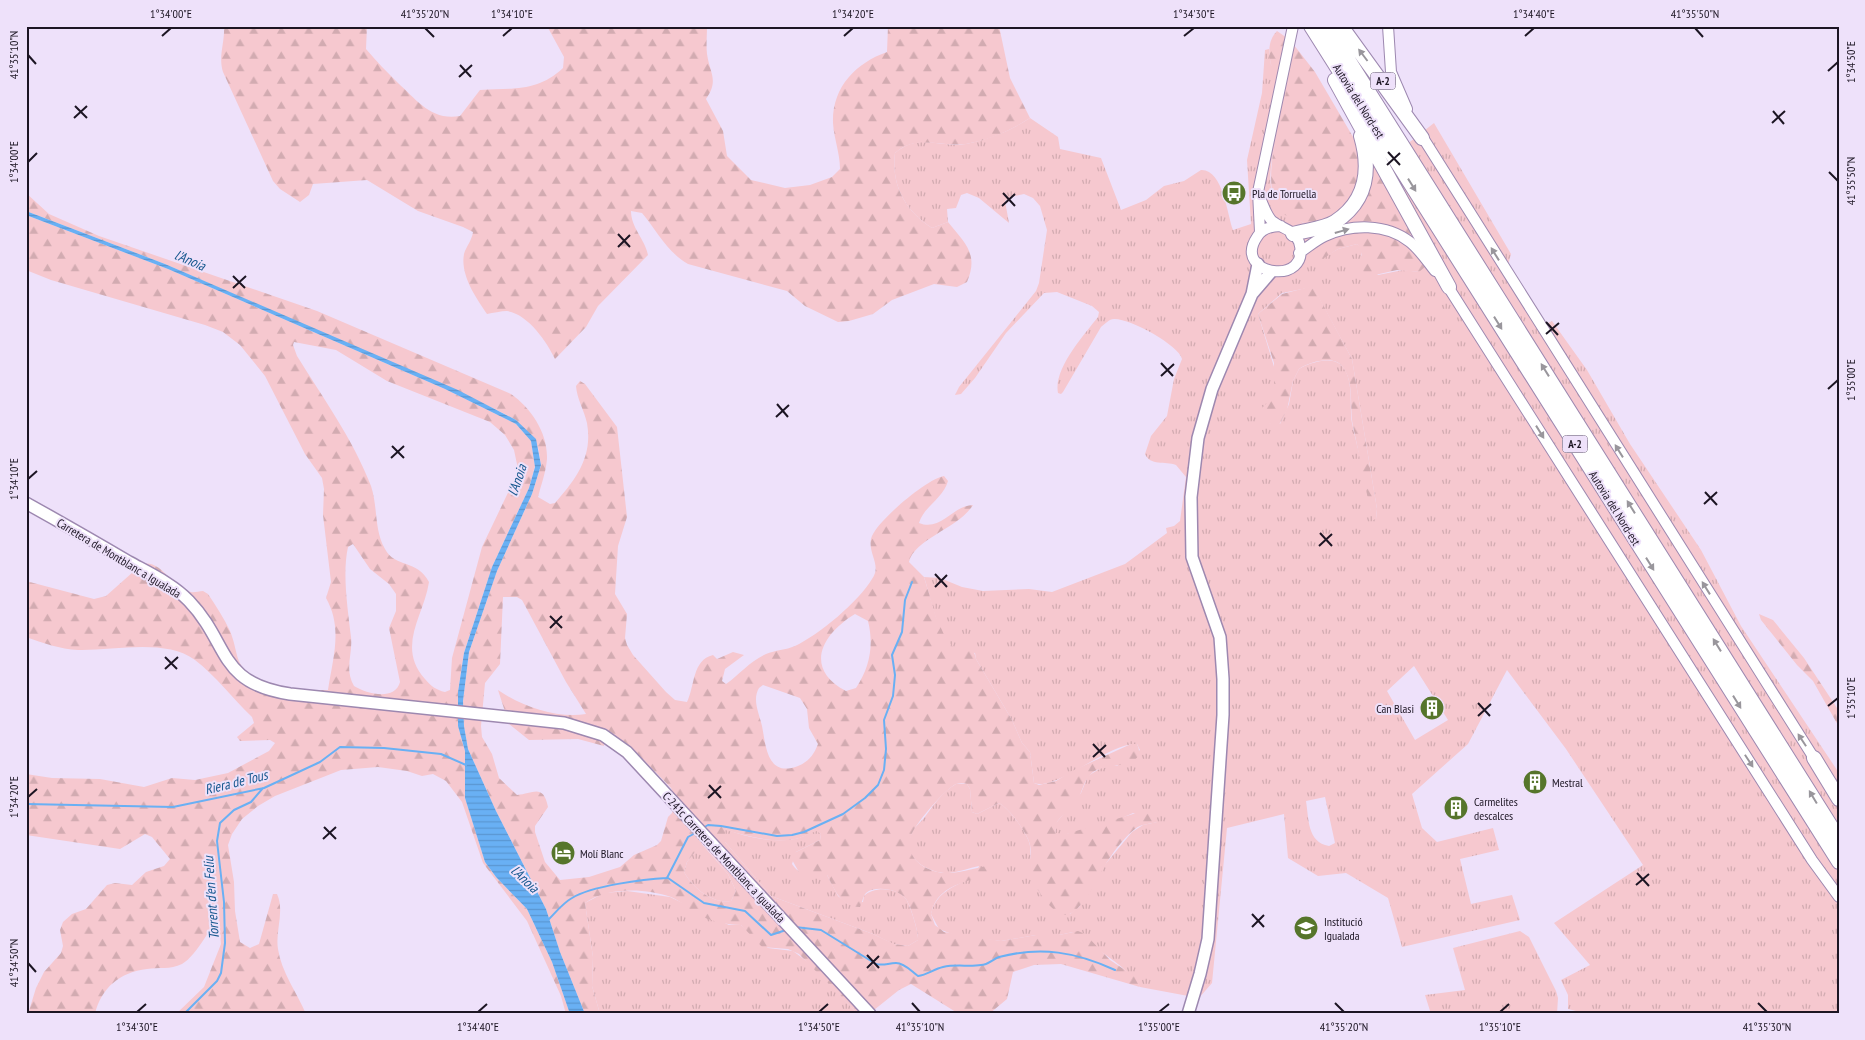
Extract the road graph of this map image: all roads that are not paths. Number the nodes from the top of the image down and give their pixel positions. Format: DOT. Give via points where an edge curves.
graph roads {
  1 [pos="1294,26"];
  2 [pos="1302,26"];
  3 [pos="1311,26"];
  4 [pos="1327,26"];
  5 [pos="1341,26"];
  6 [pos="1388,26"];
  7 [pos="1343,94"];
  8 [pos="1422,138"];
  9 [pos="1258,192"];
  10 [pos="1280,226"];
  11 [pos="1260,232"];
  12 [pos="1294,234"];
  13 [pos="1299,254"];
  14 [pos="1258,264"];
  15 [pos="1272,272"];
  16 [pos="1449,287"];
  17 [pos="1252,294"];
  18 [pos="26,503"];
  19 [pos="564,723"];
  20 [pos="1814,758"];
  21 [pos="1839,797"];
  22 [pos="1839,839"];
  23 [pos="1839,862"];
  24 [pos="1839,896"];
  25 [pos="870,1014"];
  26 [pos="1188,1014"];
  1 -- 9 [label="street"];
  2 -- 7 [label="highway"];
  3 -- 23 [label="highway, Autovia del Nord-est / A-2, one-way"];
  22 -- 4 [label="highway, Autovia del Nord-est / A-2, one-way"];
  8 -- 5 [label="highway, A-2, one-way"];
  6 -- 8 [label="street" via="1388,54 1394,82"];
  7 -- 12 [label="highway" via="1367,155 1367,176 1360,194 1334,223"];
  7 -- 16 [label="highway"];
  20 -- 8 [label="street, one-way"];
  9 -- 10 [label="street" via="1271,219"];
  9 -- 11 [label="street"];
  10 -- 11 [label="street"];
  10 -- 12 [label="street"];
  11 -- 14 [label="street" via="1253,248"];
  12 -- 13 [label="street"];
  13 -- 15 [label="street" via="1292,267"];
  13 -- 16 [label="street, one-way" via="1324,236 1351,228 1369,227 1395,232 1411,242"];
  14 -- 15 [label="street"];
  14 -- 17 [label="main road"];
  15 -- 17 [label="main road"];
  16 -- 24 [label="street, one-way" via="1812,860"];
  17 -- 26 [label="main road" via="1212,389 1198,438 1190,497 1192,557 1220,637 1223,715 1208,939"];
  18 -- 19 [label="main road, Carretera de Montblanc a Igualada" via="177,590 197,611 230,666 255,686 290,694"];
  19 -- 25 [label="main road, C-241c Carretera de Montblanc a Igualada" via="596,732 620,746"];
  20 -- 21 [label="highway"];
}
